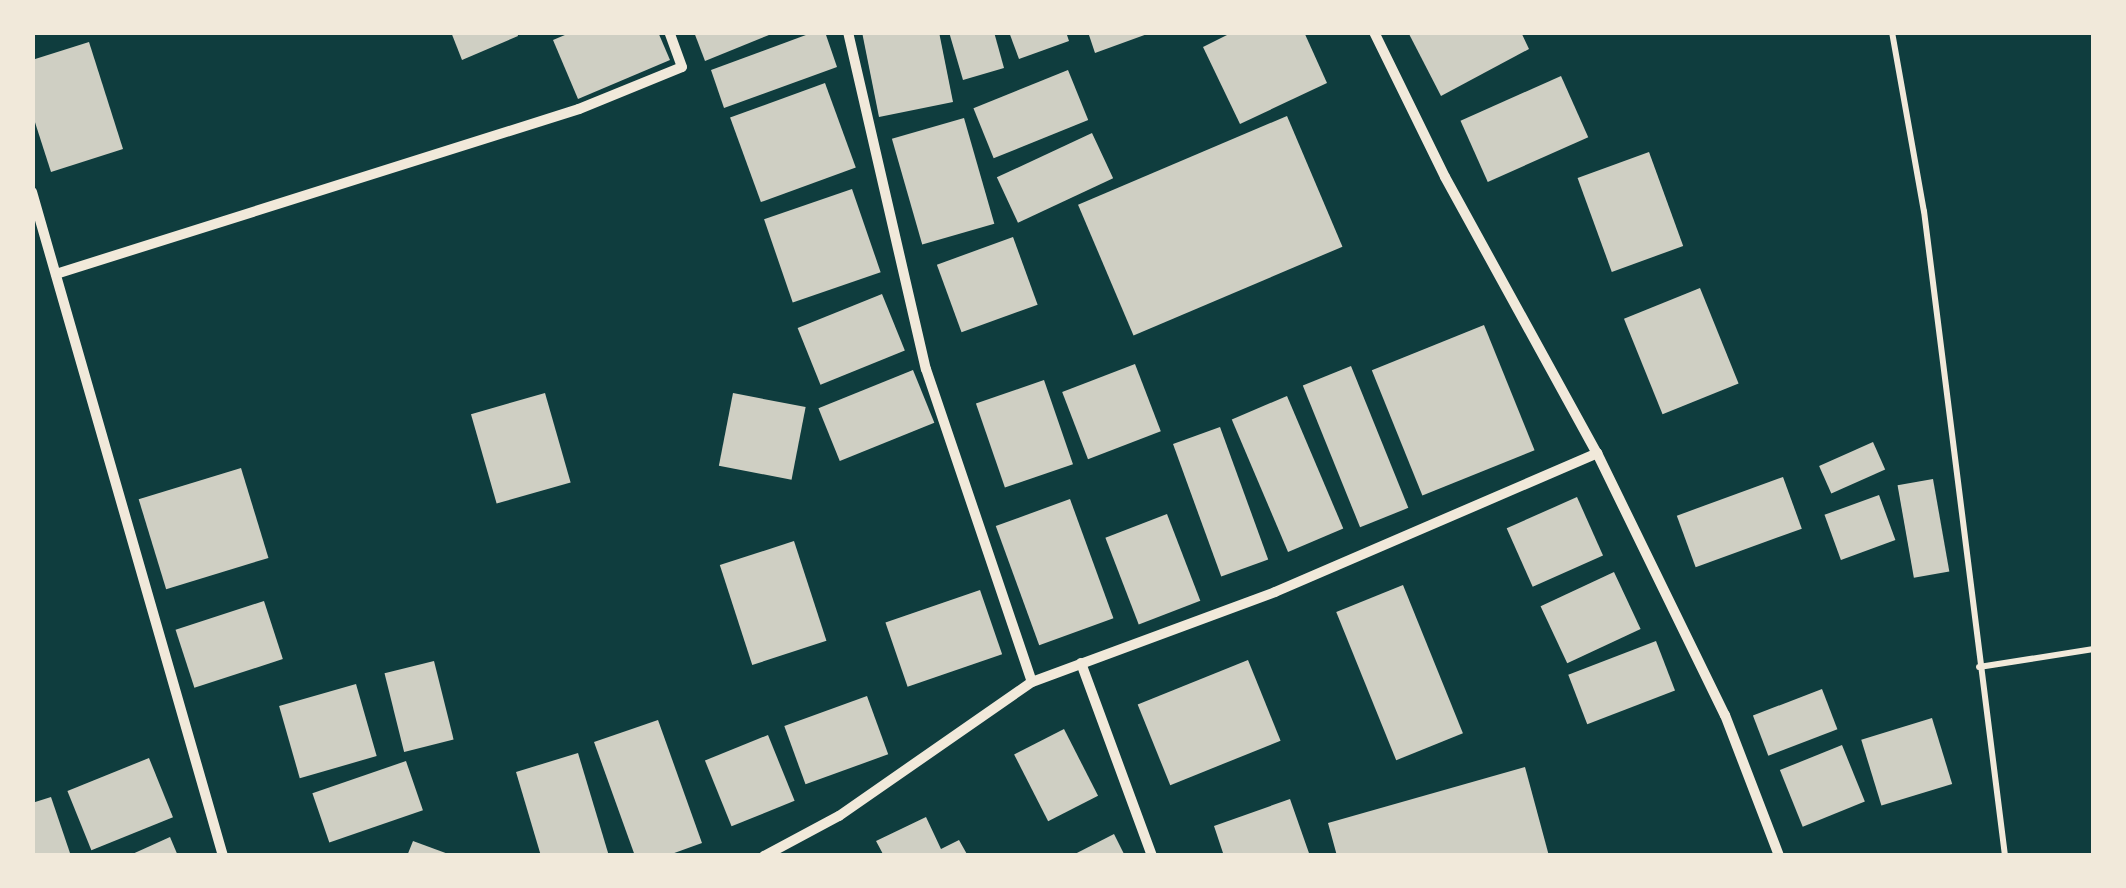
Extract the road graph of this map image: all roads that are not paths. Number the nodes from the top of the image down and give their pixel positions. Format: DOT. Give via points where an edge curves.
graph roads {
  1 [pos="669,32"];
  2 [pos="848,32"];
  3 [pos="1374,32"];
  4 [pos="32,192"];
  5 [pos="56,274"];
  6 [pos="1597,453"];
  7 [pos="1081,663"];
  8 [pos="1032,682"];
  9 [pos="223,856"];
  10 [pos="764,856"];
  11 [pos="1152,856"];
  12 [pos="1779,856"];
  1 -- 5 [label="street" via="682,67 580,109"];
  2 -- 8 [label="street" via="926,369"];
  3 -- 6 [label="street" via="1445,178"];
  4 -- 5 [label="street"];
  5 -- 9 [label="street"];
  6 -- 7 [label="street" via="1275,592"];
  6 -- 12 [label="street" via="1725,715"];
  7 -- 8 [label="street"];
  7 -- 11 [label="street"];
  8 -- 10 [label="street" via="839,816"];
}
